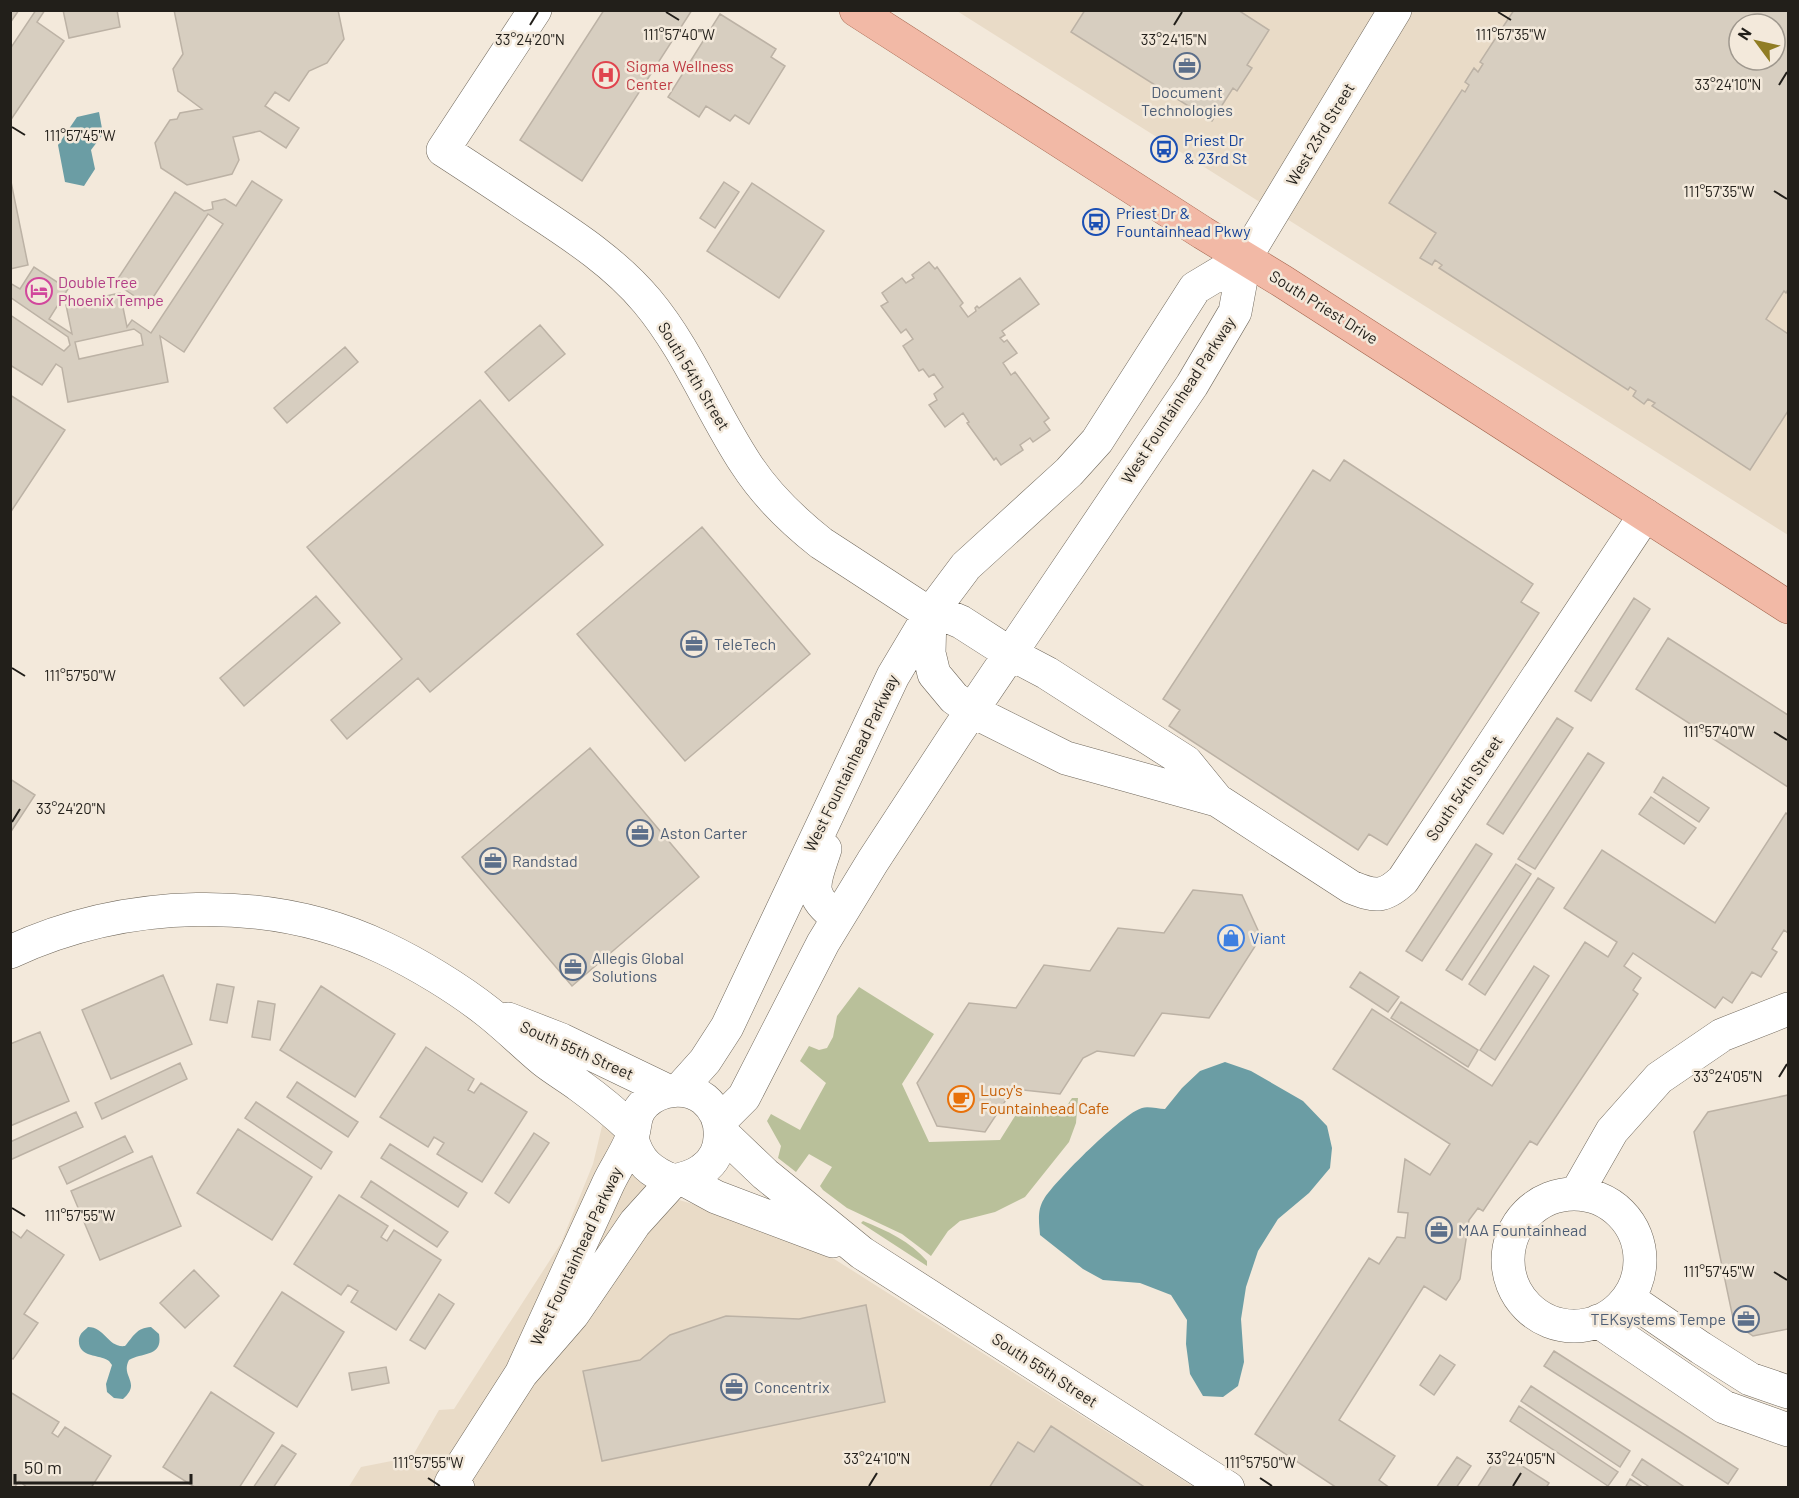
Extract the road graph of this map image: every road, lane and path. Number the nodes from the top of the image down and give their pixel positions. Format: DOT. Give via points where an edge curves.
graph roads {
  1 [pos="535,10"];
  2 [pos="856,10"];
  3 [pos="1395,10"];
  4 [pos="1245,258"];
  5 [pos="1645,515"];
  6 [pos="1788,608"];
  7 [pos="930,614"];
  8 [pos="1011,654"];
  9 [pos="972,711"];
  10 [pos="1217,800"];
  11 [pos="832,802"];
  12 [pos="838,918"];
  13 [pos="10,952"];
  14 [pos="1788,1009"];
  15 [pos="486,1011"];
  16 [pos="673,1091"];
  17 [pos="720,1127"];
  18 [pos="632,1134"];
  19 [pos="678,1180"];
  20 [pos="1576,1194"];
  21 [pos="862,1253"];
  22 [pos="1628,1298"];
  23 [pos="1598,1321"];
  24 [pos="521,1374"];
  25 [pos="1788,1392"];
  26 [pos="1788,1430"];
  27 [pos="458,1488"];
  28 [pos="1228,1488"];
  1 -- 7 [label="street, South 54th Street" via="443,150 572,235 616,269 670,333 741,455 773,500 820,543"];
  2 -- 4 [label="main road, South Priest Drive"];
  3 -- 4 [label="street, West 23rd Street"];
  4 -- 5 [label="main road, South Priest Drive"];
  4 -- 7 [label="street, West Fountainhead Parkway" via="1195,288 1097,441 1069,472 966,566"];
  4 -- 8 [label="street, West Fountainhead Parkway" via="1235,312 1161,431"];
  5 -- 6 [label="main road, South Priest Drive"];
  5 -- 10 [label="street, South 54th Street" via="1403,880 1391,891 1377,894 1352,887"];
  7 -- 8 [label="street, South 54th Street" via="961,622"];
  7 -- 9 [label="street, South 54th Street" via="929,653 934,674 954,698"];
  7 -- 11 [label="street, West Fountainhead Parkway" via="902,659"];
  8 -- 9 [label="street, West Fountainhead Parkway"];
  8 -- 10 [label="street, South 54th Street" via="1186,762"];
  9 -- 10 [label="street, South 54th Street" via="1066,758"];
  9 -- 12 [label="street, West Fountainhead Parkway"];
  11 -- 12 [label="street" via="827,840 814,885 815,896"];
  11 -- 16 [label="street, West Fountainhead Parkway" via="727,1027 705,1061"];
  12 -- 17 [label="street, West Fountainhead Parkway" via="744,1097"];
  13 -- 15 [label="street, South 55th Street" via="77,927 127,916 185,910 274,915 319,923 383,948"];
  14 -- 20 [label="street" via="1722,1035 1659,1078 1612,1131"];
  15 -- 16 [label="street, South 55th Street" via="562,1040"];
  15 -- 18 [label="street, South 55th Street" via="588,1092"];
  16 -- 17 [label="street" via="704,1099"];
  16 -- 18 [label="street" via="645,1103"];
  17 -- 19 [label="street" via="720,1142 710,1163 702,1171"];
  17 -- 21 [label="street, South 55th Street" via="765,1174"];
  18 -- 19 [label="street" via="644,1165 652,1172"];
  18 -- 24 [label="street, West Fountainhead Parkway"];
  19 -- 21 [label="street, South 55th Street"];
  19 -- 24 [label="street, West Fountainhead Parkway" via="635,1223 573,1314"];
  20 -- 22 [label="street" via="1593,1196 1609,1204 1633,1229 1640,1264"];
  20 -- 23 [label="street" via="1550,1199 1518,1225 1508,1255 1509,1272 1516,1292 1536,1314 1556,1324 1577,1326"];
  21 -- 28 [label="street, South 55th Street"];
  22 -- 23 [label="street" via="1615,1312"];
  22 -- 25 [label="street" via="1750,1379"];
  23 -- 26 [label="street" via="1724,1407"];
  24 -- 27 [label="street, West Fountainhead Parkway" via="451,1483"];
}
